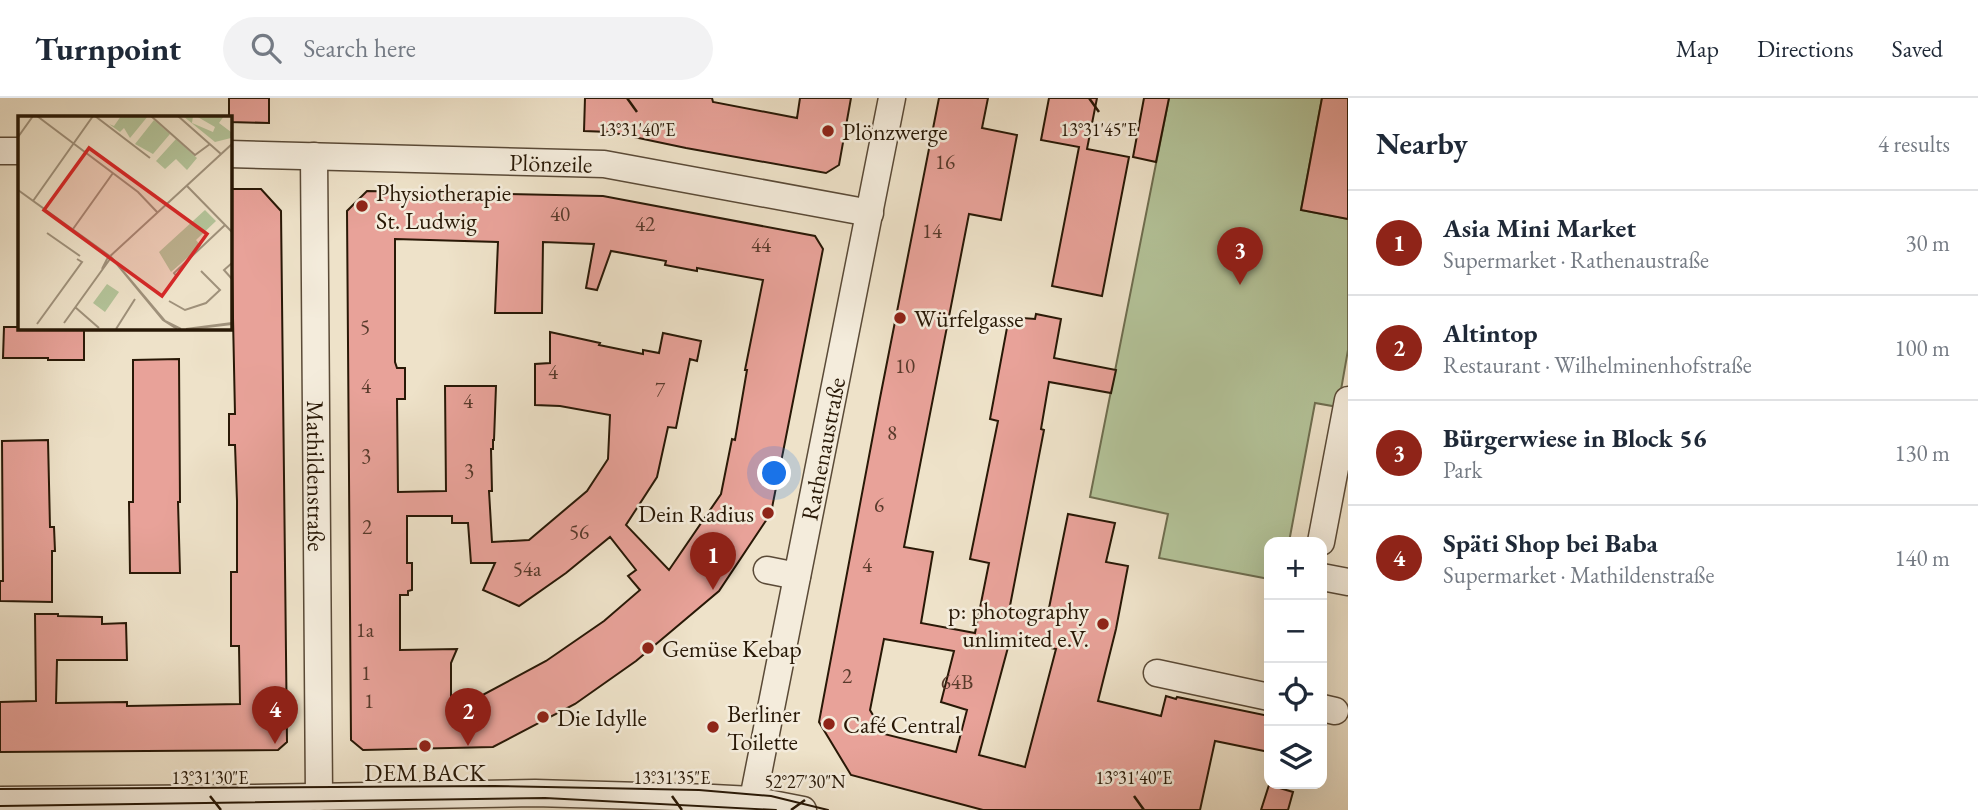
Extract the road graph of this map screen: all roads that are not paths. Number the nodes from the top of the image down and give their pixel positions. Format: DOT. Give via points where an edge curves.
graph roads {
  1 [pos="892,98"];
  2 [pos="0,151"];
  3 [pos="18,151"];
  4 [pos="231,154"];
  5 [pos="314,156"];
  6 [pos="870,213"];
  7 [pos="1348,400"];
  8 [pos="1322,537"];
  9 [pos="767,570"];
  10 [pos="797,576"];
  11 [pos="1327,578"];
  12 [pos="1348,582"];
  13 [pos="1157,673"];
  14 [pos="1264,696"];
  15 [pos="319,797"];
  16 [pos="0,800"];
  17 [pos="752,807"];
  18 [pos="803,810"];
  1 -- 6 [label="street, Rathenaustraße"];
  2 -- 3 [label="street"];
  4 -- 5 [label="street, Plönzeile"];
  5 -- 6 [label="street, Plönzeile" via="604,164"];
  5 -- 15 [label="street, Mathildenstraße"];
  6 -- 10 [label="street, Rathenaustraße"];
  7 -- 8 [label="street"];
  9 -- 10 [label="street"];
  10 -- 17 [label="street, Rathenaustraße"];
  11 -- 12 [label="street"];
  13 -- 14 [label="street"];
  15 -- 16 [label="street"];
  15 -- 17 [label="street" via="680,796"];
  17 -- 18 [label="street"];
}
